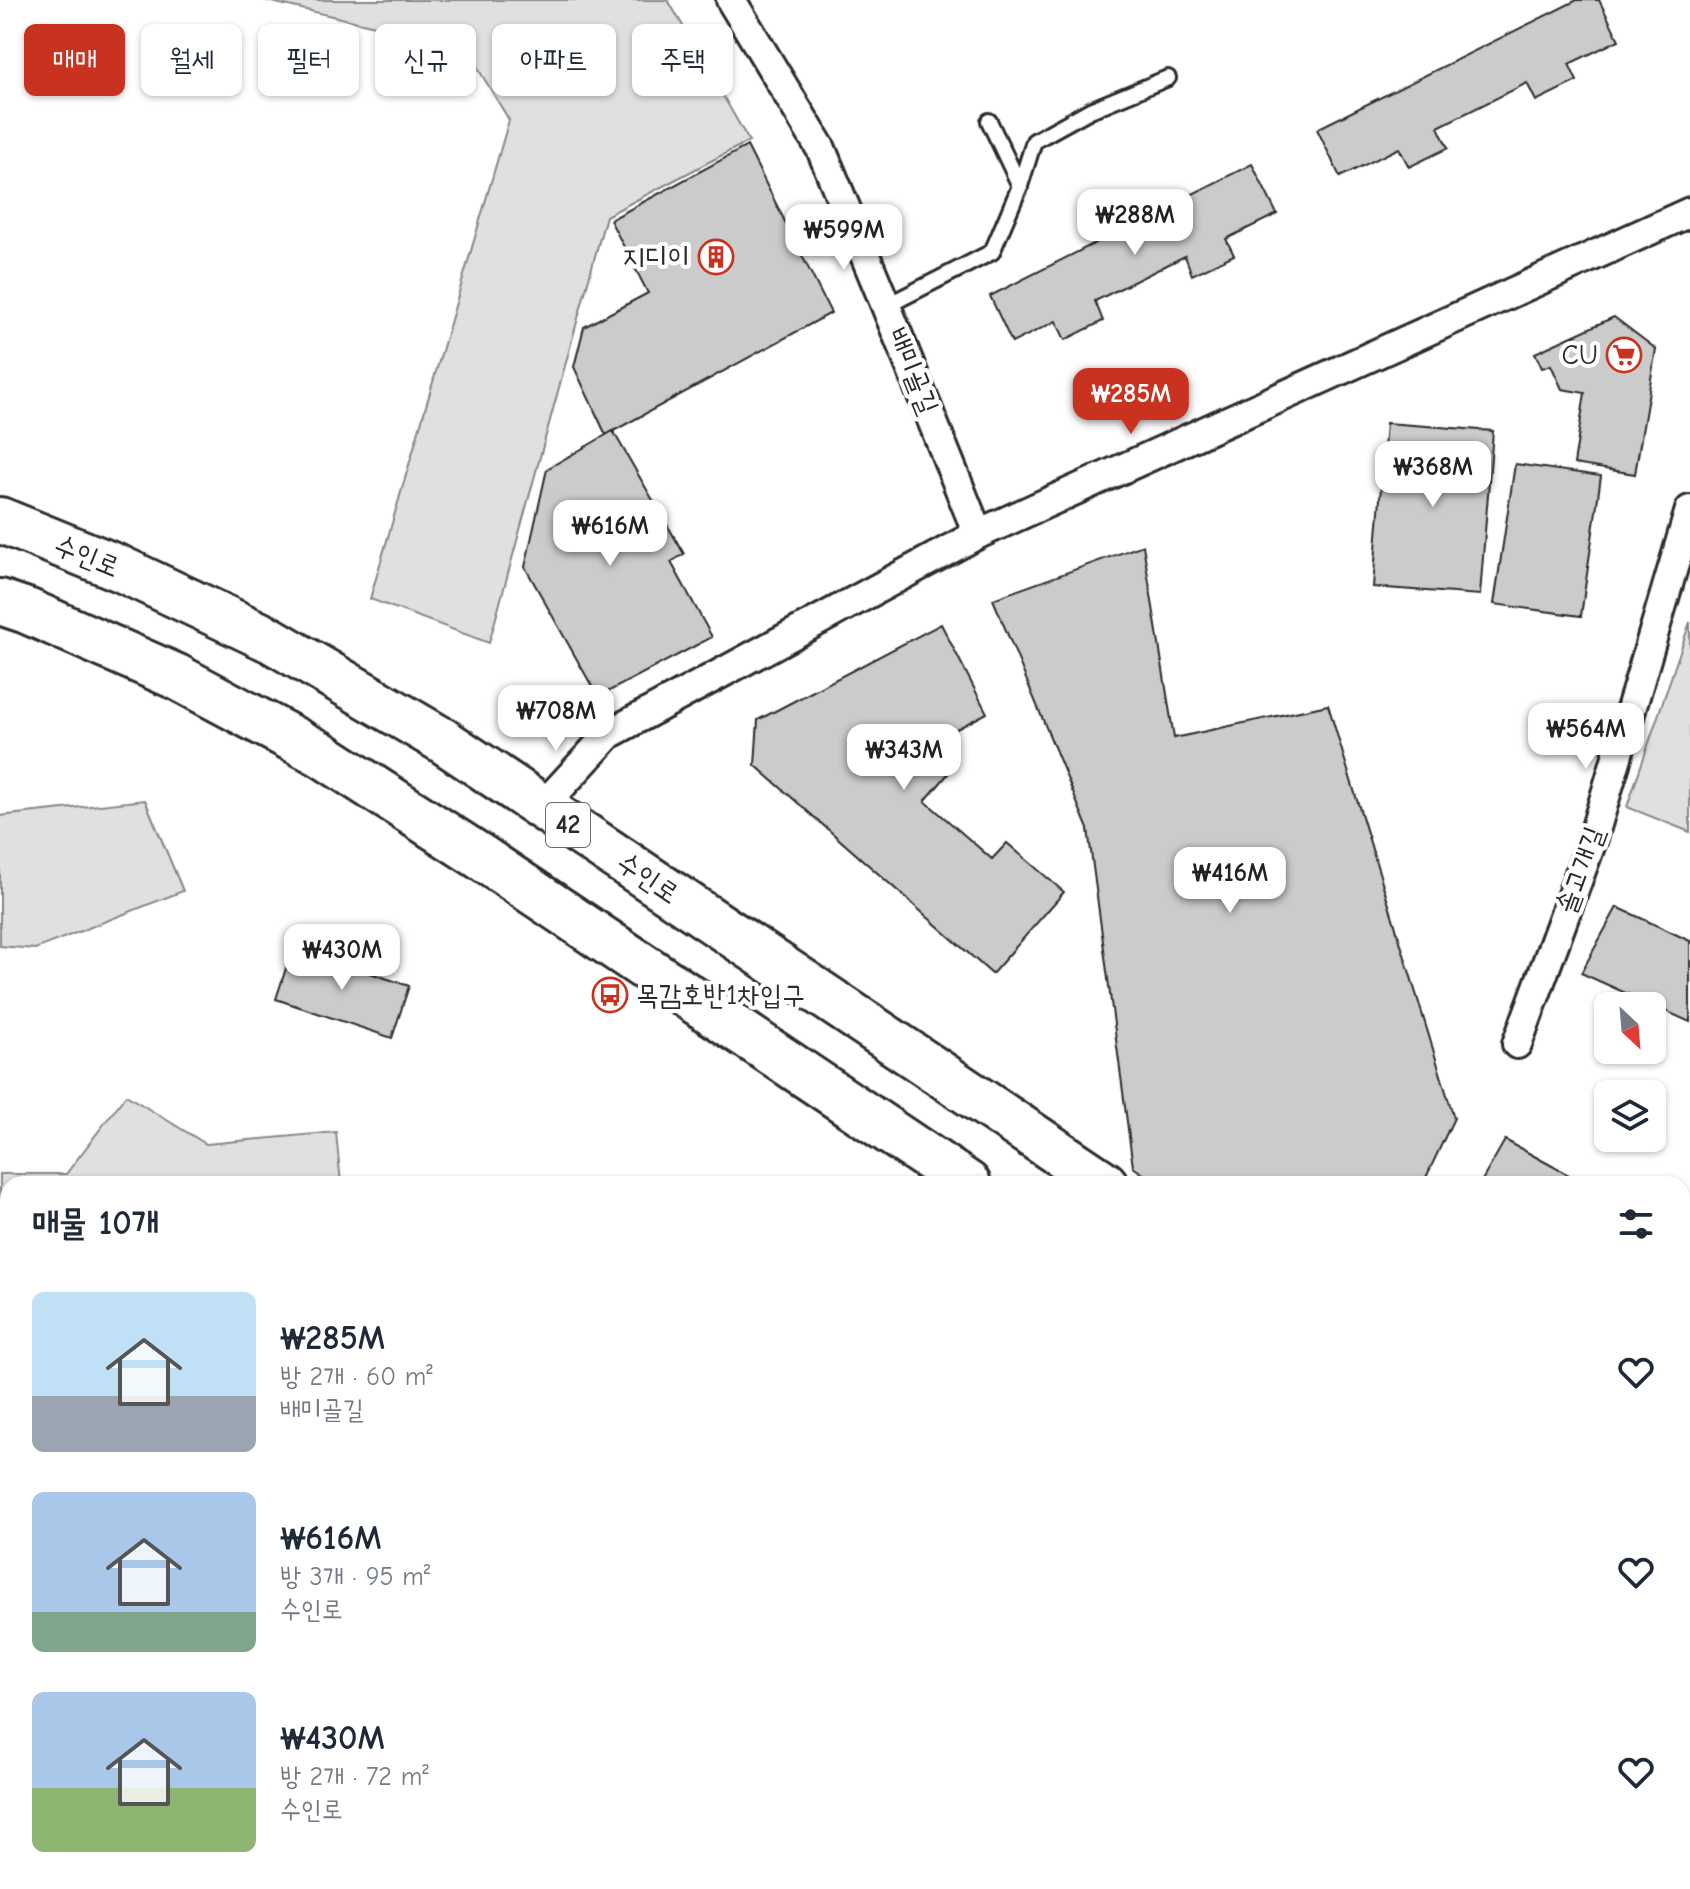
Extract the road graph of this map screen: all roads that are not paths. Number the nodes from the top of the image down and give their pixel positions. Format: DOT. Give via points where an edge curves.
graph roads {
  1 [pos="731,0"];
  2 [pos="1168,78"];
  3 [pos="989,121"];
  4 [pos="1020,186"];
  5 [pos="1690,212"];
  6 [pos="886,306"];
  7 [pos="1690,510"];
  8 [pos="0,520"];
  9 [pos="978,534"];
  10 [pos="0,602"];
  11 [pos="542,807"];
  12 [pos="1517,1044"];
  13 [pos="956,1176"];
  14 [pos="1093,1176"];
  1 -- 6 [label="street, 배미골길" via="821,149"];
  2 -- 4 [label="lane" via="1090,110 1034,141"];
  3 -- 4 [label="lane"];
  4 -- 6 [label="lane" via="992,252"];
  5 -- 9 [label="street"];
  6 -- 9 [label="street, 배미골길"];
  7 -- 12 [label="street, 솔고개길" via="1593,838"];
  8 -- 11 [label="main road, 수인로 / 42" via="121,569 271,640 442,740"];
  9 -- 11 [label="street" via="609,734"];
  10 -- 13 [label="main road" via="177,677 321,754"];
  11 -- 14 [label="main road, 수인로 / 42"];
}
